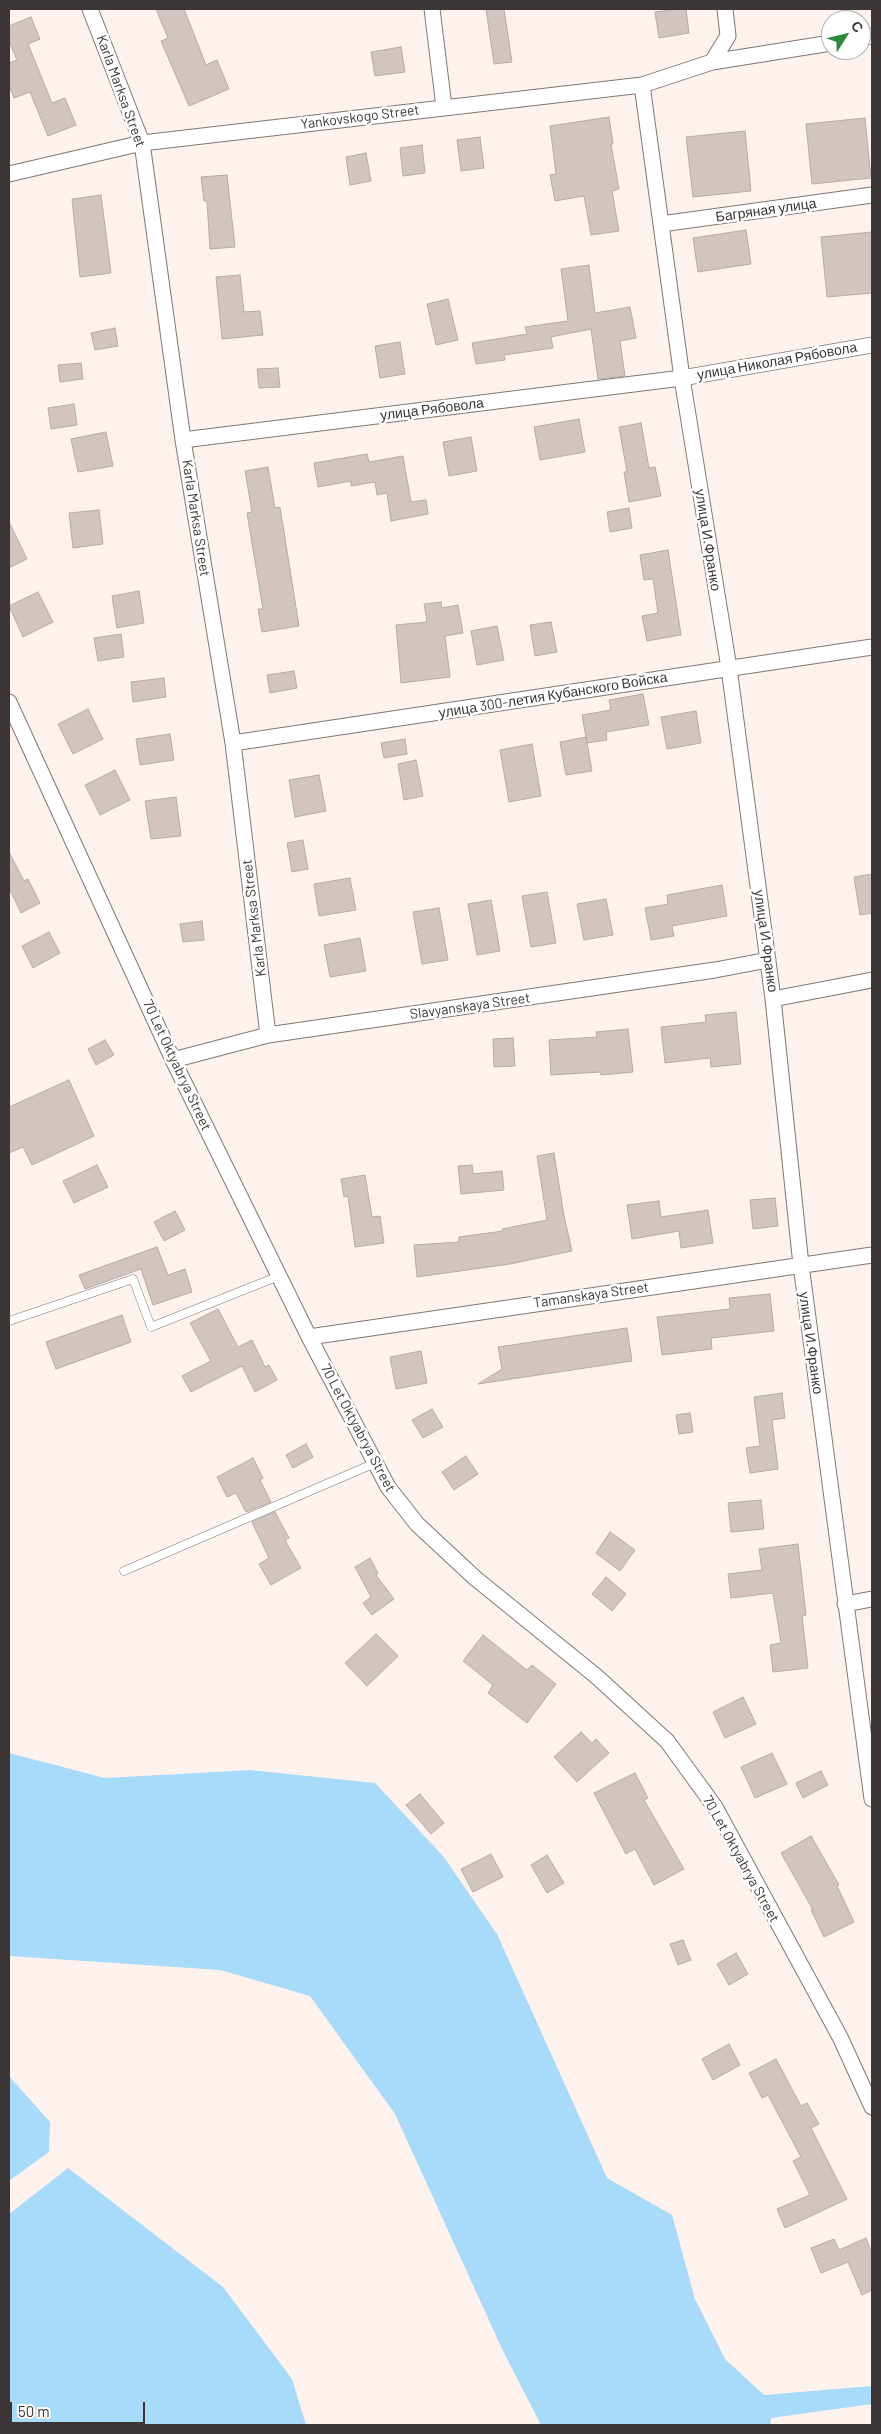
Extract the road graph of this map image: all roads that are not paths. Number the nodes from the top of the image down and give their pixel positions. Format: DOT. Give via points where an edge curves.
graph roads {
  1 [pos="90,9"];
  2 [pos="432,9"];
  3 [pos="724,9"];
  4 [pos="821,45"];
  5 [pos="712,62"];
  6 [pos="642,85"];
  7 [pos="444,107"];
  8 [pos="142,143"];
  9 [pos="9,174"];
  10 [pos="872,195"];
  11 [pos="661,224"];
  12 [pos="872,345"];
  13 [pos="682,378"];
  14 [pos="183,440"];
  15 [pos="872,647"];
  16 [pos="729,668"];
  17 [pos="9,702"];
  18 [pos="233,744"];
  19 [pos="768,960"];
  20 [pos="872,980"];
  21 [pos="773,999"];
  22 [pos="268,1035"];
  23 [pos="174,1060"];
  24 [pos="872,1254"];
  25 [pos="801,1265"];
  26 [pos="279,1276"];
  27 [pos="9,1321"];
  28 [pos="309,1337"];
  29 [pos="375,1463"];
  30 [pos="124,1571"];
  31 [pos="872,1600"];
  32 [pos="846,1604"];
  33 [pos="872,1799"];
  34 [pos="872,2107"];
  1 -- 8 [label="street, Karla Marksa Street"];
  2 -- 7 [label="street"];
  3 -- 5 [label="street" via="728,36"];
  4 -- 5 [label="street, Yankovskogo Street"];
  5 -- 6 [label="street, Yankovskogo Street"];
  6 -- 7 [label="street, Yankovskogo Street"];
  6 -- 11 [label="street, улица И.Франко"];
  7 -- 8 [label="street, Yankovskogo Street"];
  8 -- 9 [label="street, Yankovskogo Street"];
  8 -- 14 [label="street, Karla Marksa Street"];
  10 -- 11 [label="street, Багряная улица"];
  11 -- 13 [label="street, улица И.Франко"];
  12 -- 13 [label="street, улица Николая Рябовола"];
  13 -- 14 [label="street, улица Рябовола"];
  13 -- 16 [label="street, улица И.Франко"];
  14 -- 18 [label="street, Karla Marksa Street"];
  15 -- 16 [label="street, улица 300-летия Кубанского Войска"];
  16 -- 18 [label="street, улица 300-летия Кубанского Войска"];
  16 -- 19 [label="street, улица И.Франко"];
  17 -- 23 [label="street, 70 Let Oktyabrya Street"];
  18 -- 22 [label="street, Karla Marksa Street"];
  19 -- 21 [label="street, улица И.Франко"];
  19 -- 22 [label="street, Slavyanskaya Street"];
  20 -- 21 [label="street"];
  21 -- 25 [label="street, улица И.Франко"];
  22 -- 23 [label="street, Slavyanskaya Street"];
  23 -- 26 [label="street, 70 Let Oktyabrya Street"];
  24 -- 25 [label="street, Tamanskaya Street"];
  25 -- 28 [label="street, Tamanskaya Street"];
  25 -- 32 [label="street, улица И.Франко"];
  26 -- 27 [label="lane" via="151,1327 132,1279"];
  26 -- 28 [label="street, 70 Let Oktyabrya Street"];
  28 -- 29 [label="street, 70 Let Oktyabrya Street"];
  29 -- 30 [label="lane"];
  29 -- 34 [label="street, 70 Let Oktyabrya Street" via="388,1487 416,1524 475,1578 596,1676 667,1741 715,1808 840,2038"];
  31 -- 32 [label="street"];
  32 -- 33 [label="street, улица И.Франко"];
}
